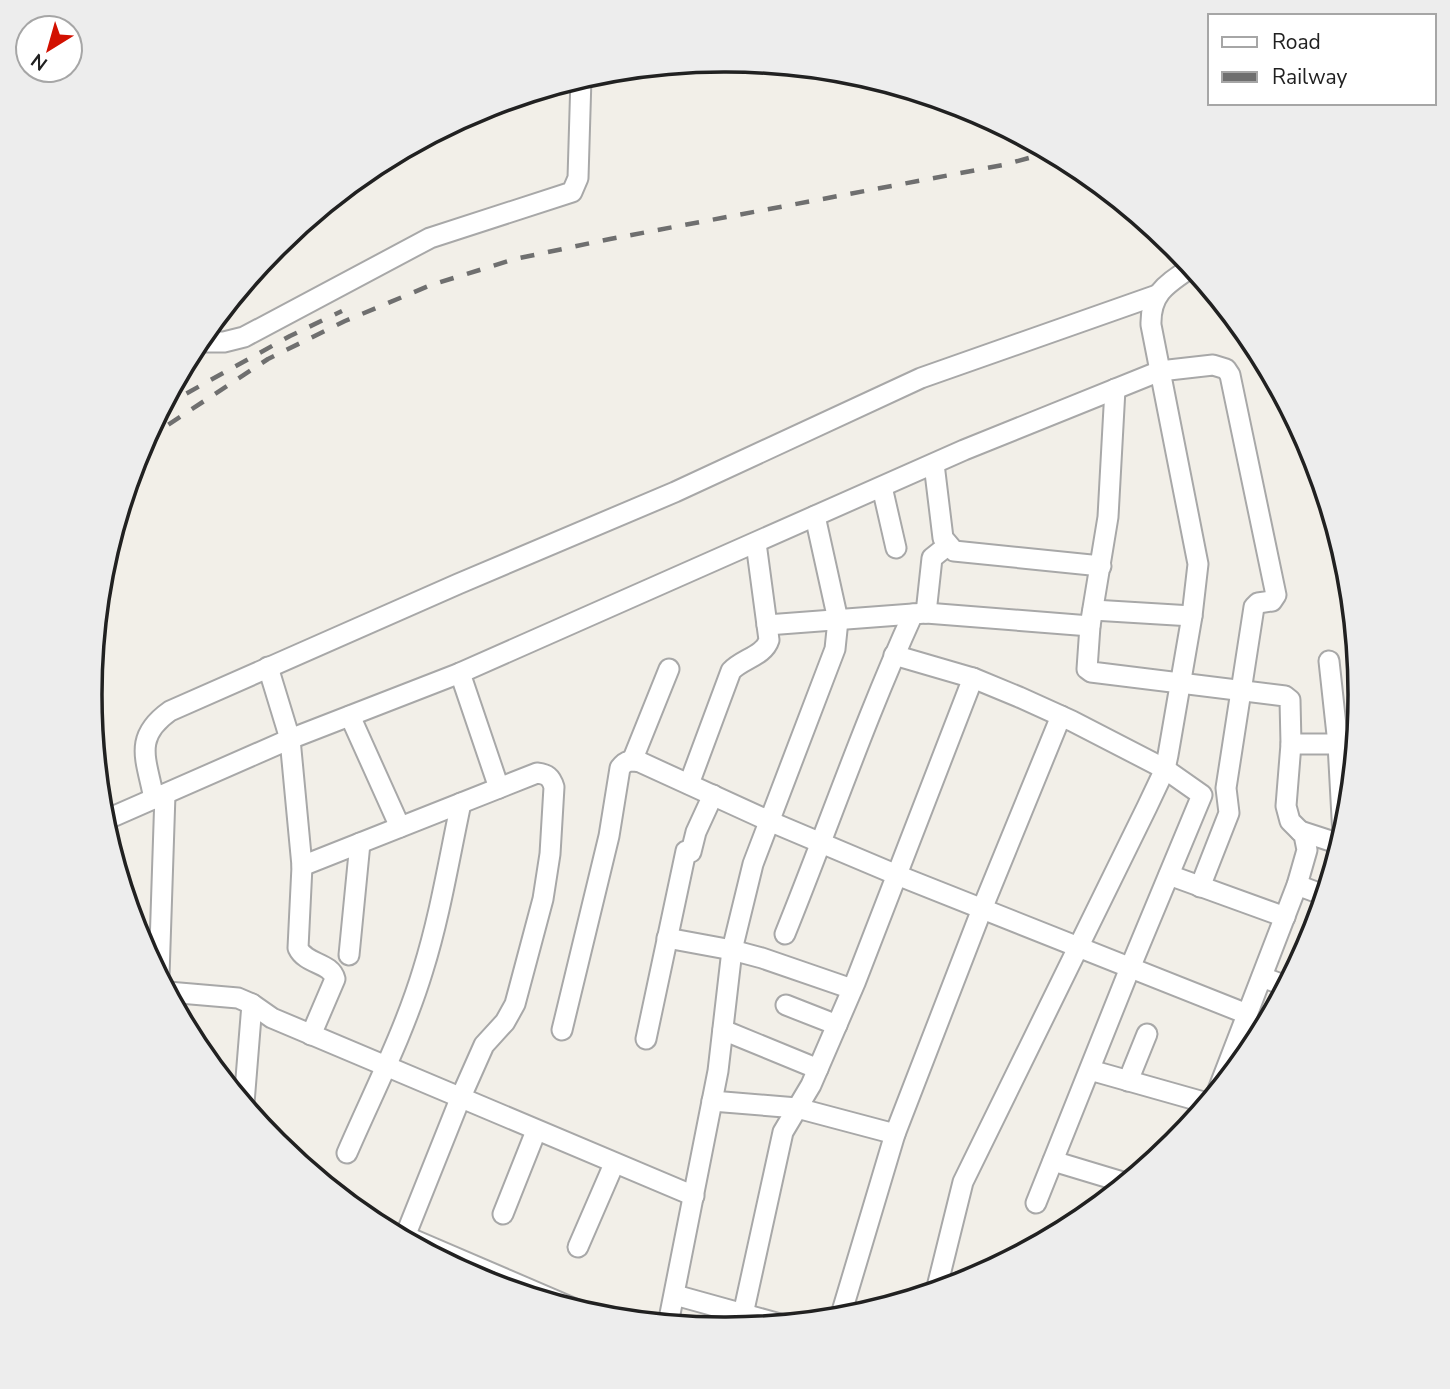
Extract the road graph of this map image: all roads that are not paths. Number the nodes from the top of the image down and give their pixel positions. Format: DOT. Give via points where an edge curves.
graph roads {
  1 [pos="581,89"];
  2 [pos="1183,273"];
  3 [pos="1157,295"];
  4 [pos="212,342"];
  5 [pos="1160,370"];
  6 [pos="1115,388"];
  7 [pos="934,464"];
  8 [pos="881,487"];
  9 [pos="815,516"];
  10 [pos="756,543"];
  11 [pos="947,545"];
  12 [pos="896,548"];
  13 [pos="1101,566"];
  14 [pos="919,614"];
  15 [pos="1192,616"];
  16 [pos="1091,618"];
  17 [pos="838,620"];
  18 [pos="767,625"];
  19 [pos="894,655"];
  20 [pos="1329,661"];
  21 [pos="268,667"];
  22 [pos="669,669"];
  23 [pos="460,673"];
  24 [pos="973,678"];
  25 [pos="1180,684"];
  26 [pos="1239,690"];
  27 [pos="350,716"];
  28 [pos="1061,716"];
  29 [pos="290,740"];
  30 [pos="1291,744"];
  31 [pos="1338,744"];
  32 [pos="632,761"];
  33 [pos="1165,769"];
  34 [pos="689,784"];
  35 [pos="1340,787"];
  36 [pos="499,788"];
  37 [pos="713,795"];
  38 [pos="160,797"];
  39 [pos="461,803"];
  40 [pos="114,816"];
  41 [pos="769,821"];
  42 [pos="400,827"];
  43 [pos="1300,831"];
  44 [pos="1330,841"];
  45 [pos="822,842"];
  46 [pos="360,843"];
  47 [pos="302,866"];
  48 [pos="897,875"];
  49 [pos="1169,875"];
  50 [pos="1297,885"];
  51 [pos="1200,887"];
  52 [pos="1316,892"];
  53 [pos="982,909"];
  54 [pos="1285,917"];
  55 [pos="785,934"];
  56 [pos="667,938"];
  57 [pos="1077,948"];
  58 [pos="733,950"];
  59 [pos="159,954"];
  60 [pos="349,955"];
  61 [pos="1130,968"];
  62 [pos="1262,977"];
  63 [pos="1277,983"];
  64 [pos="852,989"];
  65 [pos="179,993"];
  66 [pos="252,1004"];
  67 [pos="786,1005"];
  68 [pos="1247,1014"];
  69 [pos="836,1025"];
  70 [pos="562,1030"];
  71 [pos="723,1030"];
  72 [pos="1147,1034"];
  73 [pos="312,1035"];
  74 [pos="646,1039"];
  75 [pos="1238,1047"];
  76 [pos="385,1067"];
  77 [pos="818,1069"];
  78 [pos="1090,1070"];
  79 [pos="1128,1081"];
  80 [pos="245,1091"];
  81 [pos="460,1098"];
  82 [pos="1197,1100"];
  83 [pos="712,1101"];
  84 [pos="797,1108"];
  85 [pos="536,1131"];
  86 [pos="895,1134"];
  87 [pos="346,1153"];
  88 [pos="1053,1161"];
  89 [pos="614,1164"];
  90 [pos="1115,1180"];
  91 [pos="694,1196"];
  92 [pos="1036,1203"];
  93 [pos="503,1214"];
  94 [pos="407,1230"];
  95 [pos="578,1247"];
  96 [pos="939,1279"];
  97 [pos="674,1295"];
  98 [pos="844,1305"];
  99 [pos="670,1315"];
  100 [pos="730,1317"];
  101 [pos="742,1317"];
  1 -- 4 [label="street" via="578,178 572,192 430,238 244,337"];
  2 -- 3 [label="street"];
  3 -- 5 [label="street" via="1150,311"];
  3 -- 21 [label="street" via="921,378 675,492"];
  5 -- 6 [label="street"];
  5 -- 15 [label="street" via="1198,564"];
  5 -- 26 [label="street" via="1213,365 1230,375 1276,595 1254,607"];
  6 -- 7 [label="street"];
  6 -- 13 [label="street"];
  7 -- 8 [label="street"];
  7 -- 11 [label="street"];
  8 -- 9 [label="street"];
  8 -- 12 [label="street"];
  9 -- 10 [label="street"];
  9 -- 17 [label="street"];
  10 -- 18 [label="street"];
  10 -- 23 [label="street"];
  11 -- 13 [label="street" via="959,553"];
  11 -- 14 [label="street" via="932,558"];
  13 -- 16 [label="street"];
  14 -- 16 [label="street"];
  14 -- 17 [label="street"];
  14 -- 19 [label="street"];
  15 -- 16 [label="street"];
  15 -- 25 [label="street"];
  16 -- 25 [label="street" via="1088,670"];
  17 -- 18 [label="street"];
  17 -- 41 [label="street" via="835,649"];
  18 -- 34 [label="street" via="769,640 764,650 731,671"];
  19 -- 24 [label="street"];
  19 -- 45 [label="street"];
  20 -- 31 [label="street"];
  21 -- 29 [label="street"];
  21 -- 38 [label="street" via="155,722 144,747"];
  22 -- 32 [label="street"];
  23 -- 27 [label="street"];
  23 -- 36 [label="street"];
  24 -- 28 [label="street"];
  24 -- 48 [label="street"];
  25 -- 26 [label="street"];
  25 -- 33 [label="street"];
  26 -- 30 [label="street" via="1290,698"];
  26 -- 51 [label="street" via="1226,788 1229,813"];
  27 -- 29 [label="street"];
  27 -- 42 [label="street"];
  28 -- 33 [label="street"];
  28 -- 53 [label="street"];
  29 -- 38 [label="street"];
  29 -- 47 [label="street"];
  30 -- 31 [label="street"];
  30 -- 43 [label="street" via="1286,806 1290,821"];
  31 -- 35 [label="street"];
  32 -- 34 [label="street"];
  32 -- 70 [label="street" via="620,768 609,836"];
  33 -- 49 [label="street" via="1202,795"];
  33 -- 57 [label="street"];
  34 -- 37 [label="street"];
  36 -- 39 [label="street"];
  36 -- 81 [label="street" via="537,773 551,779 550,854 515,1004 484,1045"];
  37 -- 41 [label="street"];
  37 -- 56 [label="street" via="689,852"];
  38 -- 40 [label="street"];
  38 -- 59 [label="street"];
  39 -- 42 [label="street"];
  39 -- 76 [label="street" via="423,970"];
  41 -- 45 [label="street"];
  41 -- 58 [label="street" via="753,864"];
  42 -- 46 [label="street"];
  43 -- 44 [label="street"];
  43 -- 50 [label="street" via="1307,850"];
  45 -- 48 [label="street"];
  45 -- 55 [label="street"];
  46 -- 47 [label="street"];
  46 -- 60 [label="street"];
  47 -- 73 [label="street" via="298,948 308,960 332,970 335,979"];
  48 -- 53 [label="street"];
  48 -- 64 [label="street"];
  49 -- 51 [label="street"];
  49 -- 61 [label="street"];
  50 -- 52 [label="street"];
  50 -- 54 [label="street"];
  51 -- 54 [label="street"];
  53 -- 57 [label="street"];
  53 -- 86 [label="street"];
  54 -- 62 [label="street"];
  56 -- 58 [label="street"];
  56 -- 74 [label="street"];
  57 -- 61 [label="street"];
  57 -- 96 [label="street" via="963,1182"];
  58 -- 64 [label="street"];
  58 -- 71 [label="street"];
  61 -- 68 [label="street"];
  61 -- 78 [label="street"];
  62 -- 63 [label="street"];
  62 -- 68 [label="street"];
  64 -- 69 [label="street"];
  65 -- 66 [label="street" via="238,998"];
  66 -- 73 [label="street"];
  66 -- 80 [label="street"];
  67 -- 69 [label="street"];
  68 -- 75 [label="street"];
  69 -- 77 [label="street"];
  71 -- 77 [label="street"];
  71 -- 83 [label="street"];
  72 -- 79 [label="street"];
  73 -- 76 [label="street"];
  76 -- 81 [label="street"];
  76 -- 87 [label="street"];
  77 -- 84 [label="street"];
  78 -- 79 [label="street"];
  78 -- 88 [label="street"];
  79 -- 82 [label="street"];
  81 -- 85 [label="street"];
  81 -- 94 [label="street"];
  83 -- 84 [label="street"];
  83 -- 91 [label="street"];
  84 -- 86 [label="street"];
  84 -- 101 [label="street" via="783,1132"];
  85 -- 89 [label="street"];
  85 -- 93 [label="street"];
  86 -- 98 [label="street"];
  88 -- 90 [label="street"];
  88 -- 92 [label="street"];
  89 -- 91 [label="street"];
  89 -- 95 [label="street"];
  91 -- 97 [label="street"];
  97 -- 99 [label="street"];
  97 -- 100 [label="street"];
}
